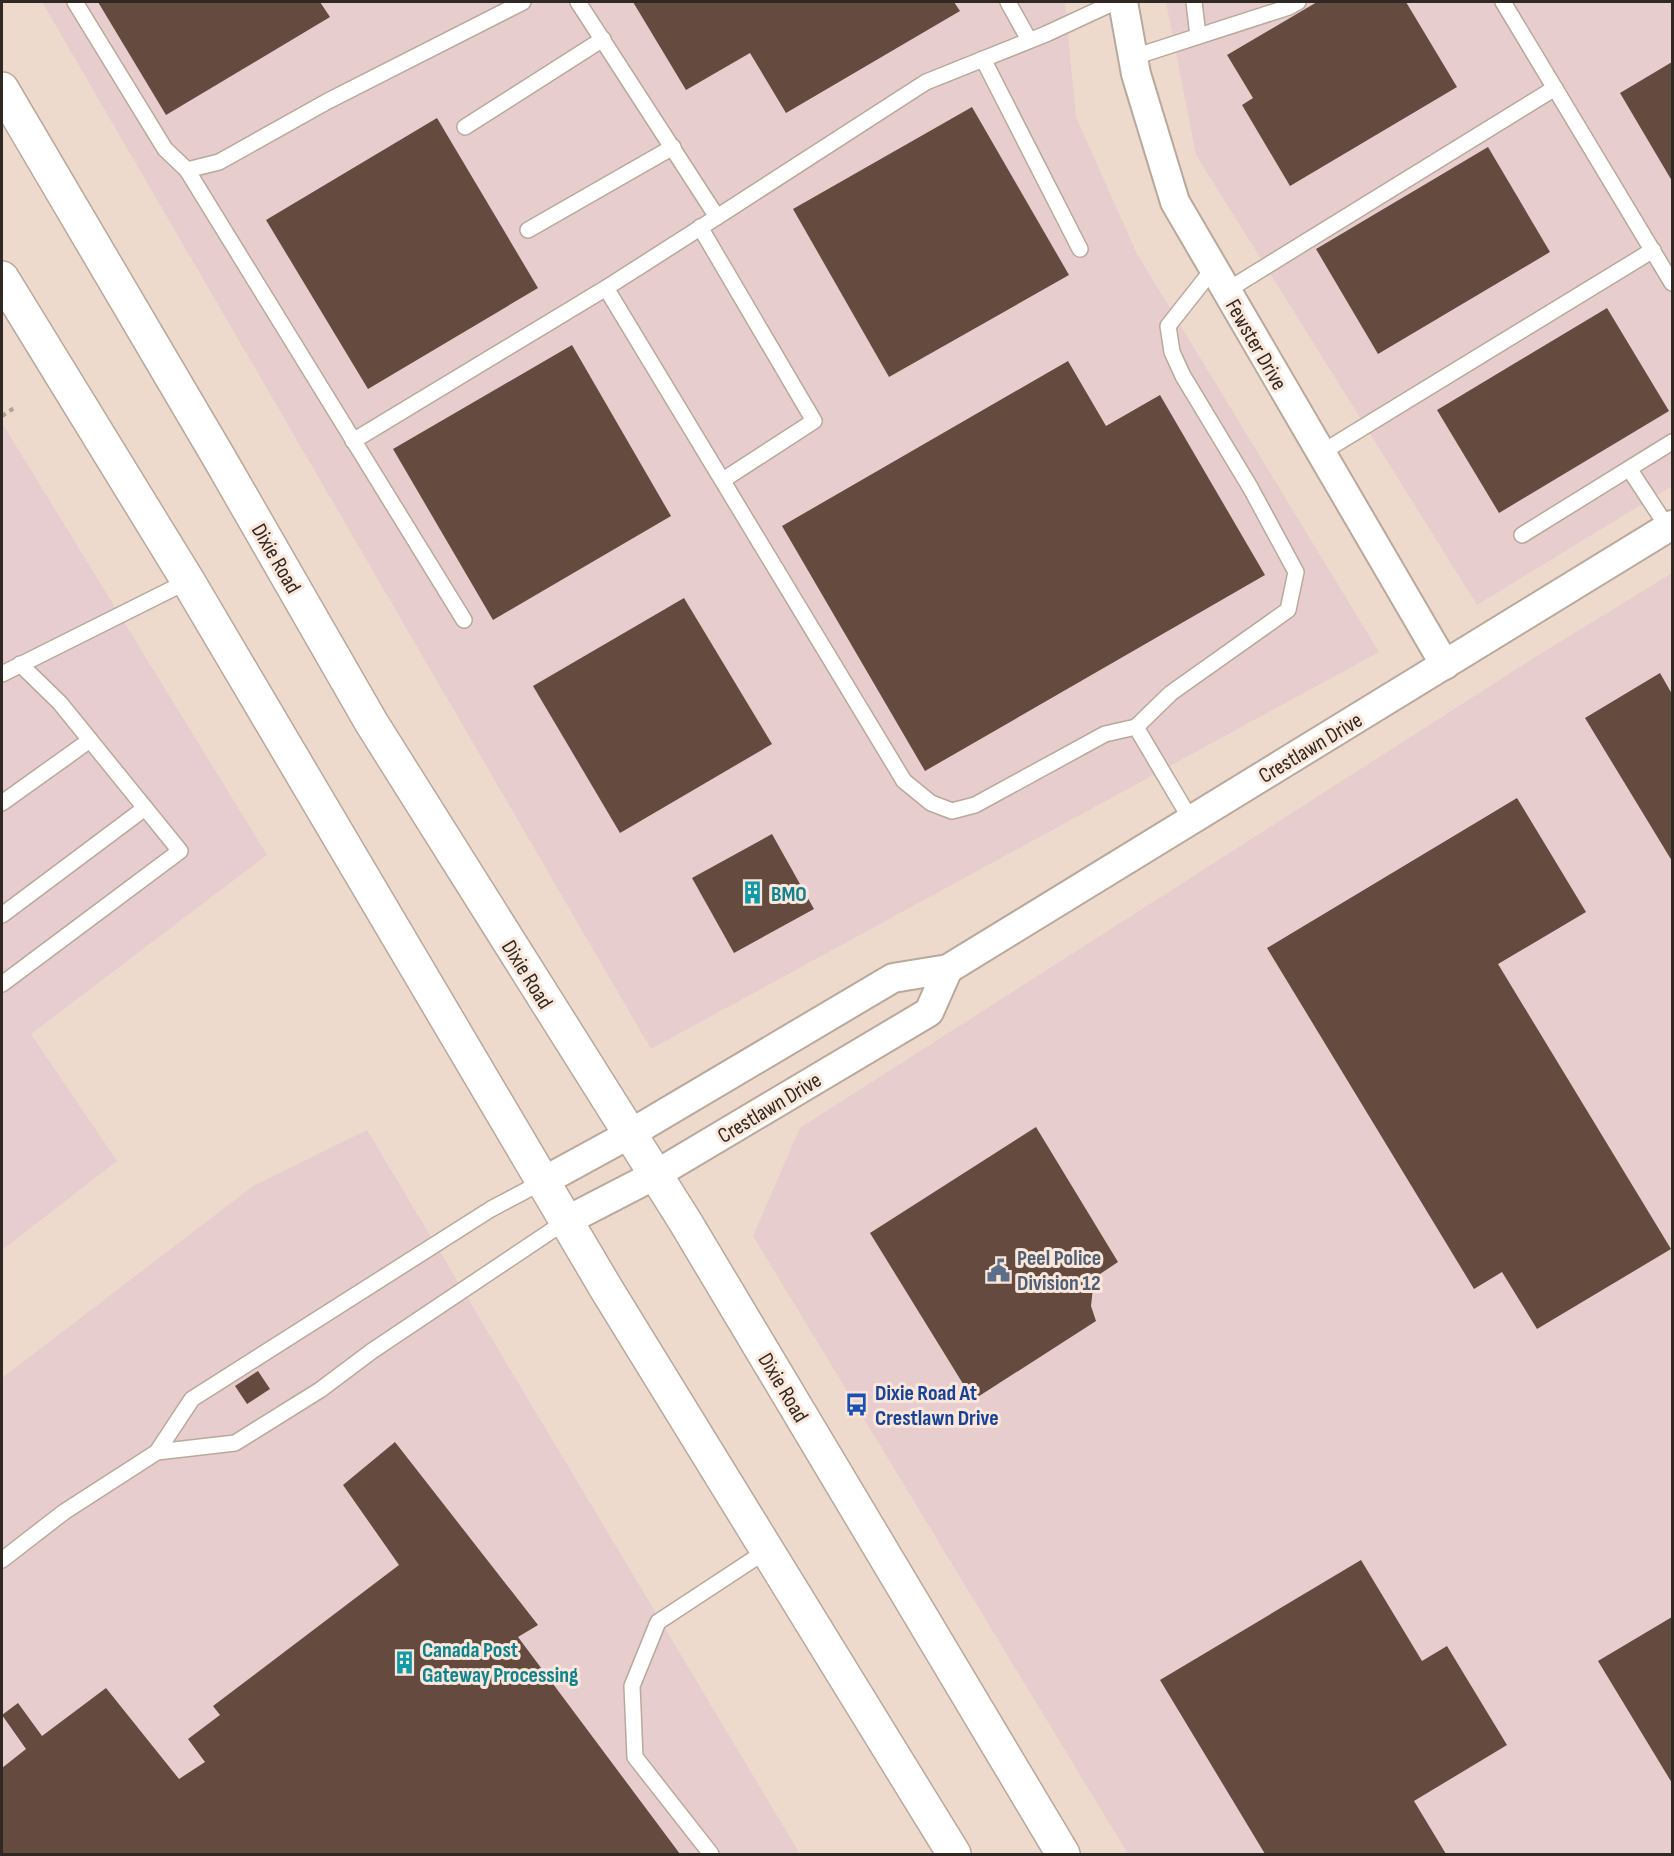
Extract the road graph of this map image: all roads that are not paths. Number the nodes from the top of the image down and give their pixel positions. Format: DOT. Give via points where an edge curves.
graph roads {
  1 [pos="75,2"];
  2 [pos="522,2"];
  3 [pos="578,2"];
  4 [pos="1008,2"];
  5 [pos="1115,2"];
  6 [pos="1123,2"];
  7 [pos="1194,2"];
  8 [pos="1298,2"];
  9 [pos="1503,2"];
  10 [pos="1198,36"];
  11 [pos="603,39"];
  12 [pos="1029,40"];
  13 [pos="1134,57"];
  14 [pos="983,59"];
  15 [pos="1555,88"];
  16 [pos="2,89"];
  17 [pos="465,127"];
  18 [pos="673,147"];
  19 [pos="187,170"];
  20 [pos="717,217"];
  21 [pos="700,227"];
  22 [pos="528,230"];
  23 [pos="1080,249"];
  24 [pos="1653,250"];
  25 [pos="2,278"];
  26 [pos="1219,280"];
  27 [pos="1672,283"];
  28 [pos="606,288"];
  29 [pos="353,441"];
  30 [pos="1672,442"];
  31 [pos="1321,453"];
  32 [pos="1630,470"];
  33 [pos="723,480"];
  34 [pos="1670,527"];
  35 [pos="1522,535"];
  36 [pos="188,581"];
  37 [pos="464,620"];
  38 [pos="20,664"];
  39 [pos="1445,665"];
  40 [pos="2,674"];
  41 [pos="1136,727"];
  42 [pos="90,740"];
  43 [pos="2,803"];
  44 [pos="145,808"];
  45 [pos="1191,820"];
  46 [pos="2,915"];
  47 [pos="948,969"];
  48 [pos="2,984"];
  49 [pos="628,1135"];
  50 [pos="655,1175"];
  51 [pos="542,1182"];
  52 [pos="566,1221"];
  53 [pos="157,1452"];
  54 [pos="766,1551"];
  55 [pos="2,1560"];
  56 [pos="711,1854"];
  57 [pos="954,1854"];
  58 [pos="1063,1854"];
  1 -- 19 [label="lane" via="165,149"];
  2 -- 19 [label="lane" via="328,101 219,162"];
  3 -- 11 [label="lane"];
  4 -- 12 [label="lane"];
  5 -- 12 [label="lane"];
  6 -- 13 [label="street, Fewster Drive"];
  7 -- 10 [label="lane"];
  8 -- 10 [label="lane"];
  9 -- 15 [label="lane"];
  10 -- 13 [label="lane"];
  11 -- 17 [label="lane"];
  11 -- 18 [label="lane"];
  12 -- 14 [label="lane"];
  13 -- 26 [label="street, Fewster Drive" via="1175,202"];
  14 -- 20 [label="lane" via="926,82"];
  14 -- 23 [label="lane"];
  15 -- 24 [label="lane"];
  15 -- 26 [label="lane"];
  16 -- 49 [label="main road, Dixie Road" via="371,722"];
  18 -- 20 [label="lane"];
  18 -- 22 [label="lane"];
  19 -- 29 [label="lane"];
  20 -- 21 [label="lane"];
  21 -- 28 [label="lane"];
  21 -- 33 [label="lane" via="814,421"];
  24 -- 27 [label="lane"];
  24 -- 31 [label="lane"];
  25 -- 36 [label="main road"];
  26 -- 31 [label="street, Fewster Drive"];
  26 -- 41 [label="lane" via="1168,326 1172,352 1296,572 1288,610 1172,693"];
  28 -- 29 [label="lane"];
  28 -- 33 [label="lane"];
  29 -- 37 [label="lane"];
  30 -- 32 [label="lane"];
  31 -- 39 [label="street, Fewster Drive"];
  32 -- 34 [label="lane"];
  32 -- 35 [label="lane"];
  33 -- 41 [label="lane" via="904,781 931,803 952,811 975,805 1106,734"];
  34 -- 39 [label="street, Crestlawn Drive"];
  36 -- 38 [label="lane"];
  36 -- 51 [label="main road"];
  38 -- 40 [label="lane"];
  38 -- 42 [label="lane" via="60,703"];
  39 -- 45 [label="street, Crestlawn Drive"];
  41 -- 45 [label="lane"];
  42 -- 43 [label="lane"];
  42 -- 44 [label="lane"];
  44 -- 46 [label="lane"];
  44 -- 48 [label="lane" via="180,851"];
  45 -- 47 [label="street, Crestlawn Drive"];
  47 -- 49 [label="street, Crestlawn Drive" via="893,978"];
  47 -- 50 [label="street, Crestlawn Drive" via="929,1012"];
  49 -- 50 [label="main road, Dixie Road"];
  49 -- 51 [label="street, Crestlawn Drive"];
  50 -- 52 [label="street, Crestlawn Drive"];
  50 -- 58 [label="main road, Dixie Road"];
  51 -- 52 [label="main road"];
  51 -- 53 [label="lane" via="491,1209 192,1399"];
  52 -- 53 [label="lane" via="320,1390 235,1443"];
  52 -- 54 [label="main road"];
  53 -- 55 [label="lane" via="64,1512"];
  54 -- 56 [label="lane" via="658,1622 632,1686 634,1757"];
  54 -- 57 [label="main road"];
}
